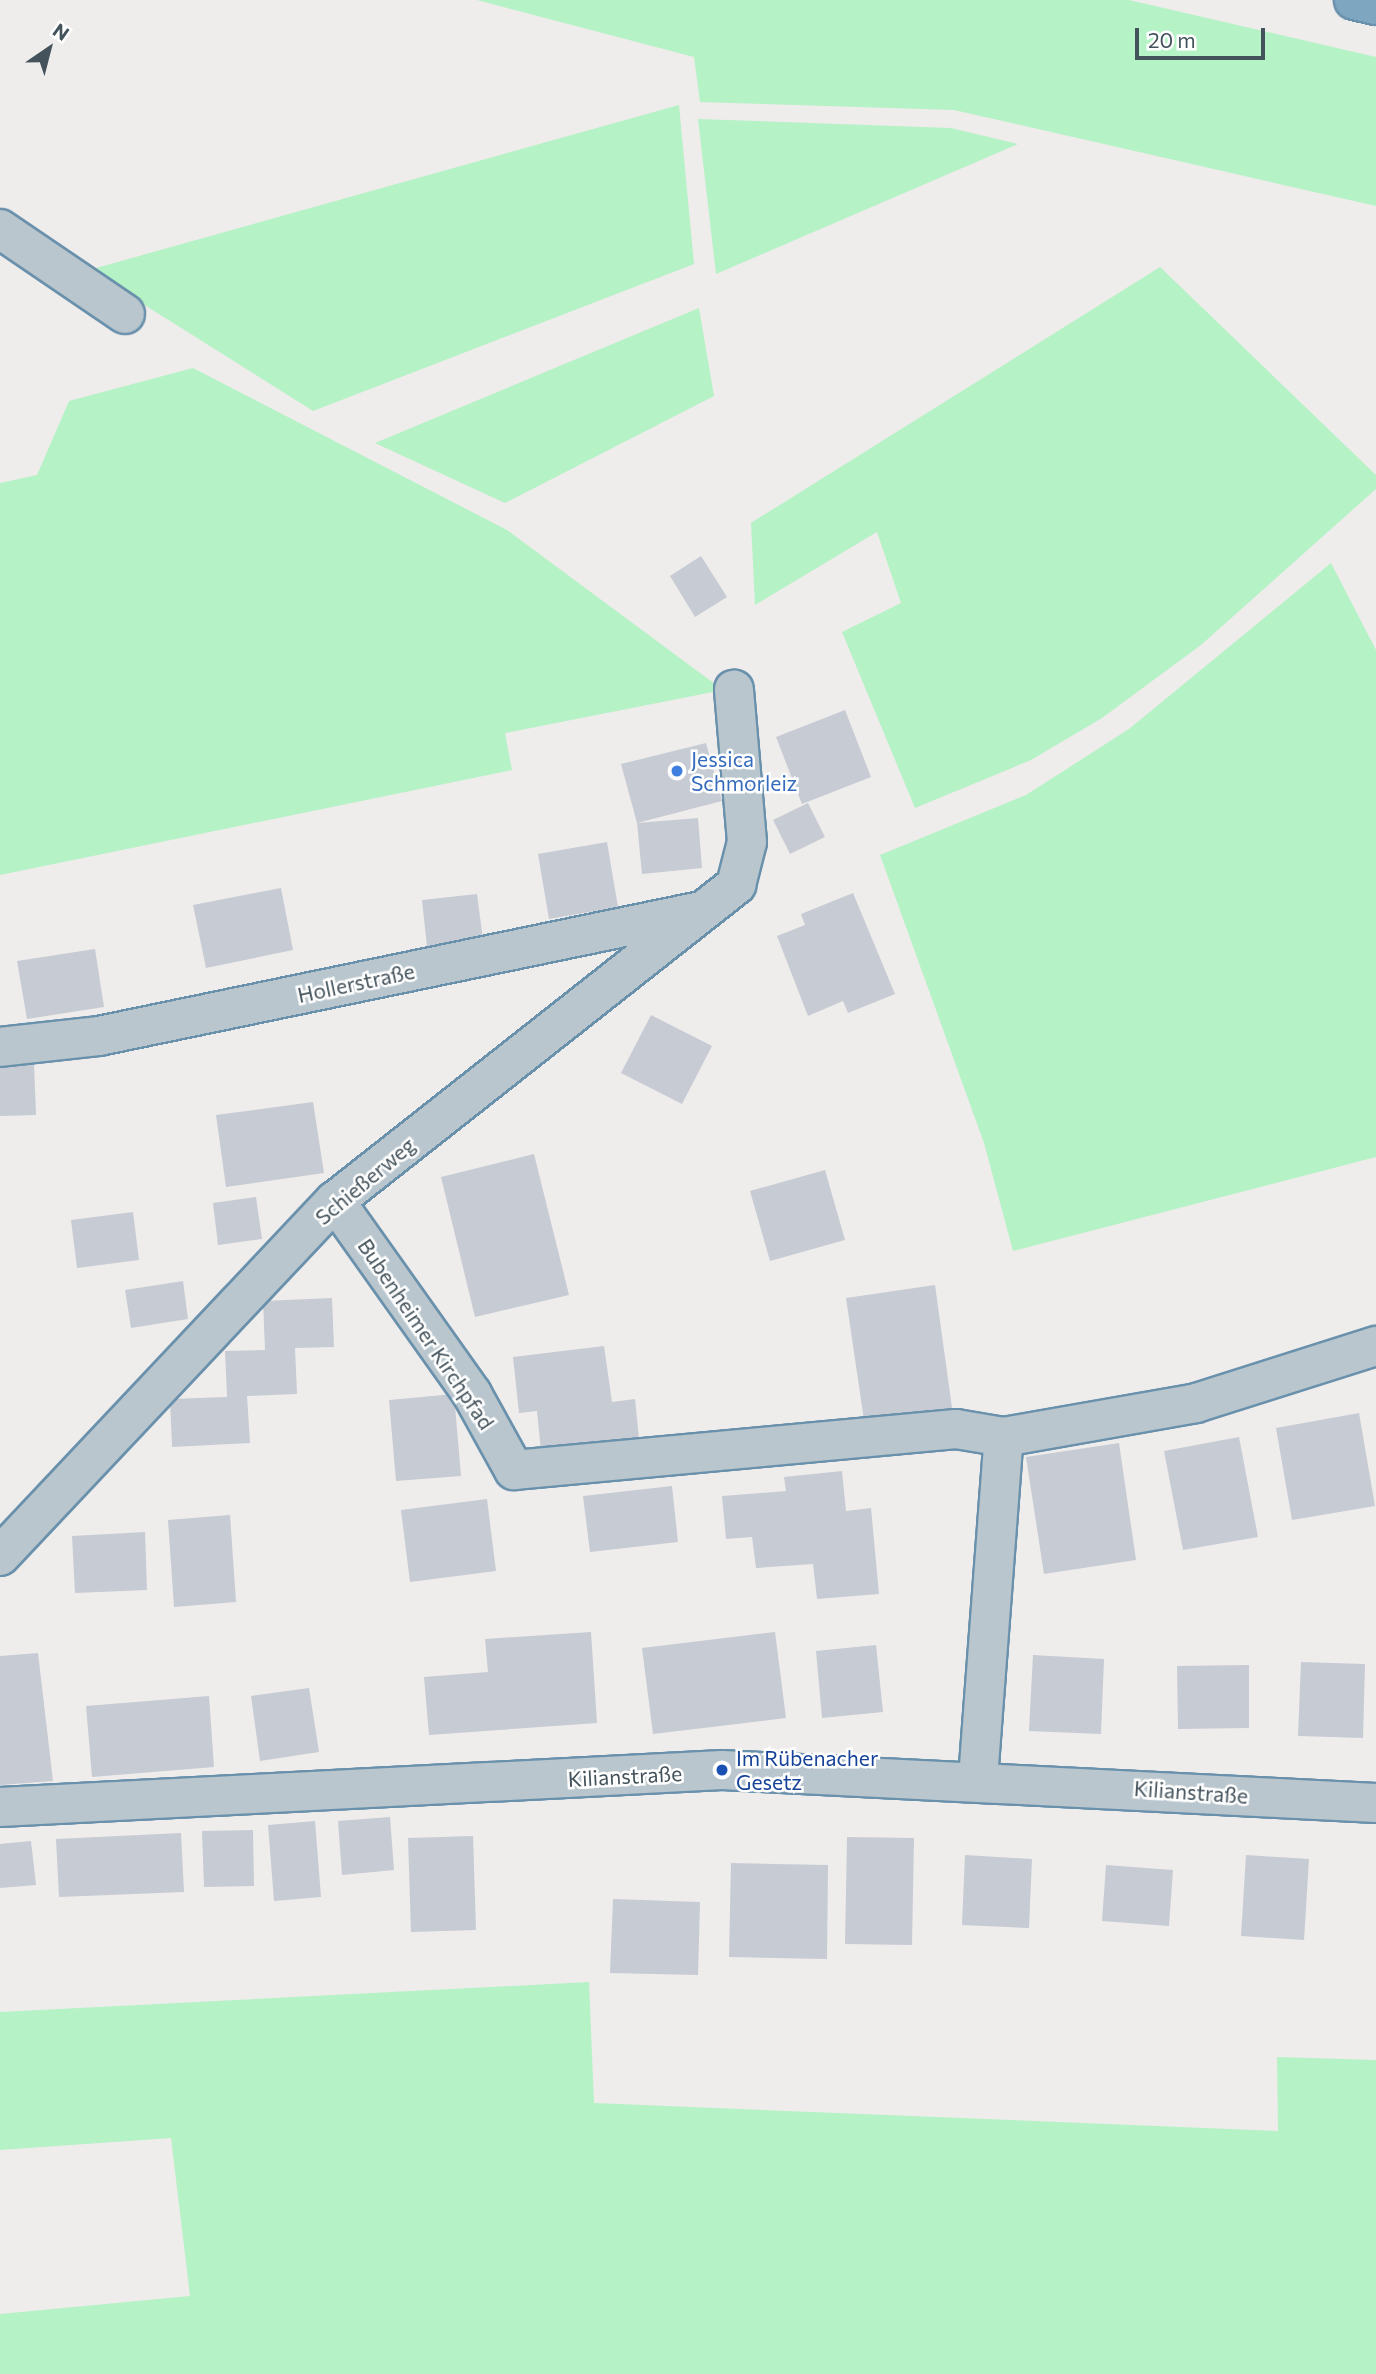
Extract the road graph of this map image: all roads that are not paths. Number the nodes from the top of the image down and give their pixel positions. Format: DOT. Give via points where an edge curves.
graph roads {
  1 [pos="1354,0"];
  2 [pos="1376,5"];
  3 [pos="0,229"];
  4 [pos="124,314"];
  5 [pos="734,690"];
  6 [pos="710,909"];
  7 [pos="0,1047"];
  8 [pos="335,1201"];
  9 [pos="1365,1348"];
  10 [pos="1004,1437"];
  11 [pos="0,1556"];
  12 [pos="978,1779"];
  13 [pos="1376,1804"];
  14 [pos="0,1807"];
  1 -- 2 [label="highway"];
  3 -- 4 [label="street"];
  5 -- 6 [label="street, Schießerweg" via="747,842 736,885"];
  6 -- 7 [label="street, Hollerstraße" via="99,1037"];
  6 -- 8 [label="street, Schießerweg"];
  8 -- 10 [label="street, Bubenheimer Kirchpfad" via="472,1394 514,1470 956,1429"];
  8 -- 11 [label="street, Schießerweg"];
  9 -- 10 [label="street" via="1196,1403"];
  10 -- 12 [label="street"];
  12 -- 13 [label="street, Kilianstraße"];
  12 -- 14 [label="street, Kilianstraße" via="722,1770"];
}
